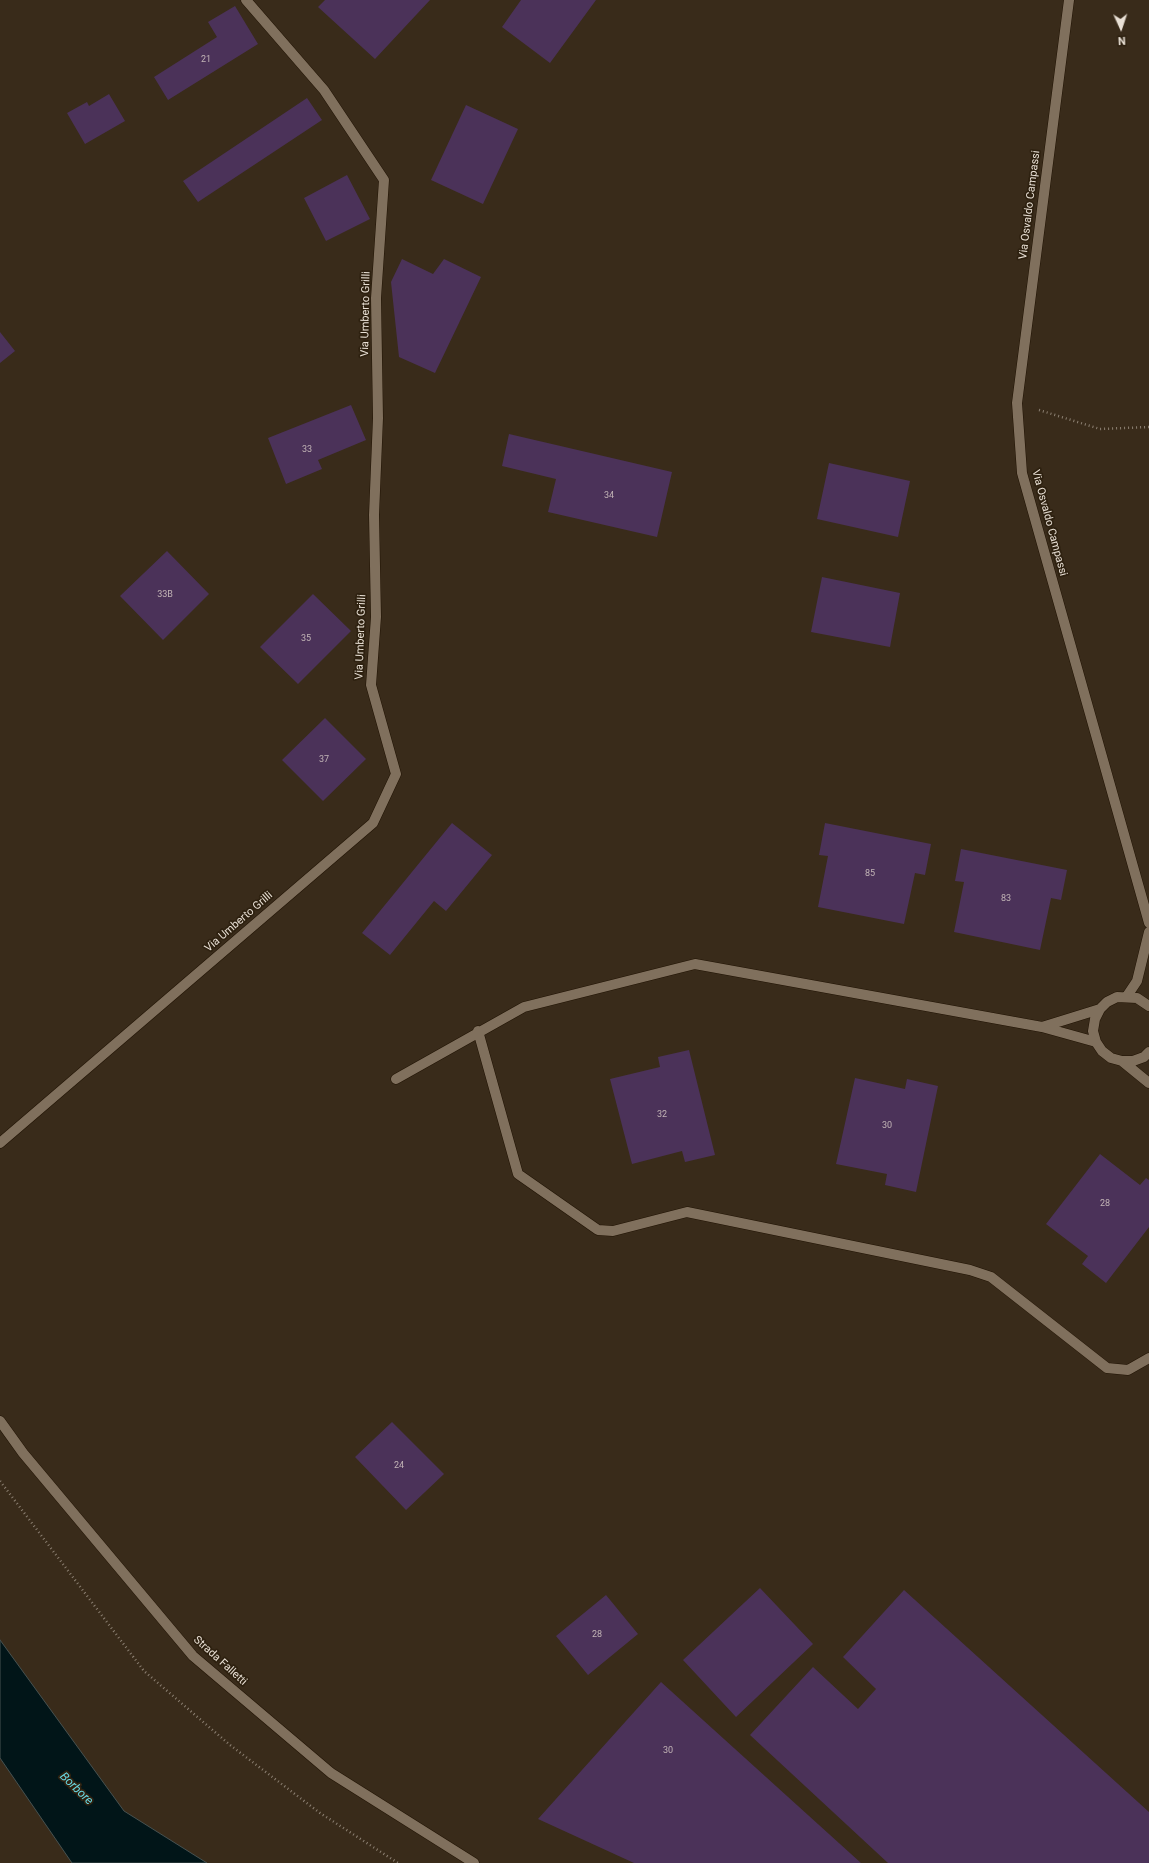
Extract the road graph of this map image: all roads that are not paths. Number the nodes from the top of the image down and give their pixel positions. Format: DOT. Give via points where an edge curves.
graph roads {
  1 [pos="246,0"];
  2 [pos="1069,0"];
  3 [pos="1149,923"];
  4 [pos="1149,932"];
  5 [pos="1127,996"];
  6 [pos="1149,1006"];
  7 [pos="1100,1009"];
  8 [pos="1042,1027"];
  9 [pos="478,1031"];
  10 [pos="1096,1042"];
  11 [pos="1149,1052"];
  12 [pos="1122,1061"];
  13 [pos="396,1079"];
  14 [pos="1149,1083"];
  15 [pos="0,1143"];
  16 [pos="1149,1358"];
  17 [pos="0,1422"];
  18 [pos="474,1863"];
  1 -- 15 [label="street, Via Umberto Grilli" via="324,90 384,180 376,298 376,617 371,685 396,774 373,823"];
  2 -- 3 [label="street, Via Osvaldo Campassi" via="1017,403 1022,473"];
  4 -- 5 [label="street" via="1137,981"];
  5 -- 6 [label="street" via="1137,998"];
  5 -- 7 [label="street" via="1117,997"];
  7 -- 8 [label="street"];
  7 -- 10 [label="street" via="1093,1031"];
  8 -- 9 [label="street" via="695,964 524,1007"];
  8 -- 10 [label="street"];
  9 -- 13 [label="street"];
  9 -- 16 [label="street" via="518,1174 598,1230 613,1231 687,1212 970,1270 991,1277 1107,1368 1128,1370"];
  10 -- 12 [label="street" via="1111,1058"];
  11 -- 12 [label="street" via="1133,1061"];
  12 -- 14 [label="street"];
  17 -- 18 [label="street, Strada Falletti" via="193,1656 331,1773"];
}
